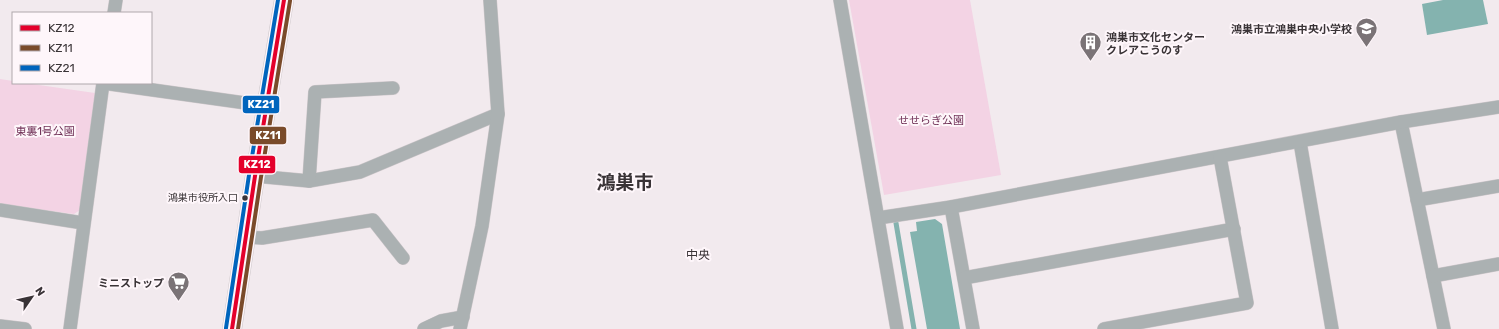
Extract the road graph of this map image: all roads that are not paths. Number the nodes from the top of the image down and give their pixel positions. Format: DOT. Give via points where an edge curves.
graph roads {
  1 [pos="116,0"];
  2 [pos="284,0"];
  3 [pos="490,0"];
  4 [pos="840,0"];
  5 [pos="114,12"];
  6 [pos="103,84"];
  7 [pos="110,84"];
  8 [pos="393,88"];
  9 [pos="267,106"];
  10 [pos="1499,107"];
  11 [pos="498,114"];
  12 [pos="1401,122"];
  13 [pos="1300,142"];
  14 [pos="1220,157"];
  15 [pos="255,176"];
  16 [pos="309,181"];
  17 [pos="1499,186"];
  18 [pos="1417,200"];
  19 [pos="951,207"];
  20 [pos="0,210"];
  21 [pos="878,218"];
  22 [pos="83,223"];
  23 [pos="1234,229"];
  24 [pos="246,237"];
  25 [pos="403,258"];
  26 [pos="1499,264"];
  27 [pos="1433,276"];
  28 [pos="964,278"];
  29 [pos="461,323"];
  30 [pos="0,326"];
  31 [pos="25,329"];
  32 [pos="70,329"];
  33 [pos="232,329"];
  34 [pos="424,329"];
  35 [pos="897,329"];
  36 [pos="973,329"];
  37 [pos="1104,329"];
  38 [pos="1332,329"];
  39 [pos="1444,329"];
  1 -- 5 [label="street"];
  2 -- 9 [label="street"];
  3 -- 11 [label="street"];
  4 -- 21 [label="street"];
  6 -- 22 [label="street"];
  7 -- 9 [label="street"];
  8 -- 16 [label="street" via="315,92"];
  9 -- 15 [label="street"];
  10 -- 12 [label="street"];
  11 -- 16 [label="street" via="360,172"];
  11 -- 29 [label="street" via="482,226"];
  12 -- 13 [label="street"];
  12 -- 18 [label="street"];
  13 -- 14 [label="street"];
  13 -- 38 [label="street"];
  14 -- 19 [label="street"];
  14 -- 23 [label="street"];
  15 -- 16 [label="street"];
  15 -- 24 [label="street"];
  17 -- 18 [label="street"];
  18 -- 27 [label="street"];
  19 -- 21 [label="street"];
  19 -- 28 [label="street"];
  20 -- 22 [label="street"];
  21 -- 35 [label="street"];
  22 -- 32 [label="street"];
  23 -- 28 [label="street"];
  23 -- 37 [label="street" via="1247,303"];
  24 -- 25 [label="street" via="262,238 373,220"];
  24 -- 33 [label="street"];
  26 -- 27 [label="street"];
  27 -- 39 [label="street"];
  28 -- 36 [label="street"];
  29 -- 34 [label="street" via="441,321"];
  30 -- 31 [label="street"];
}
